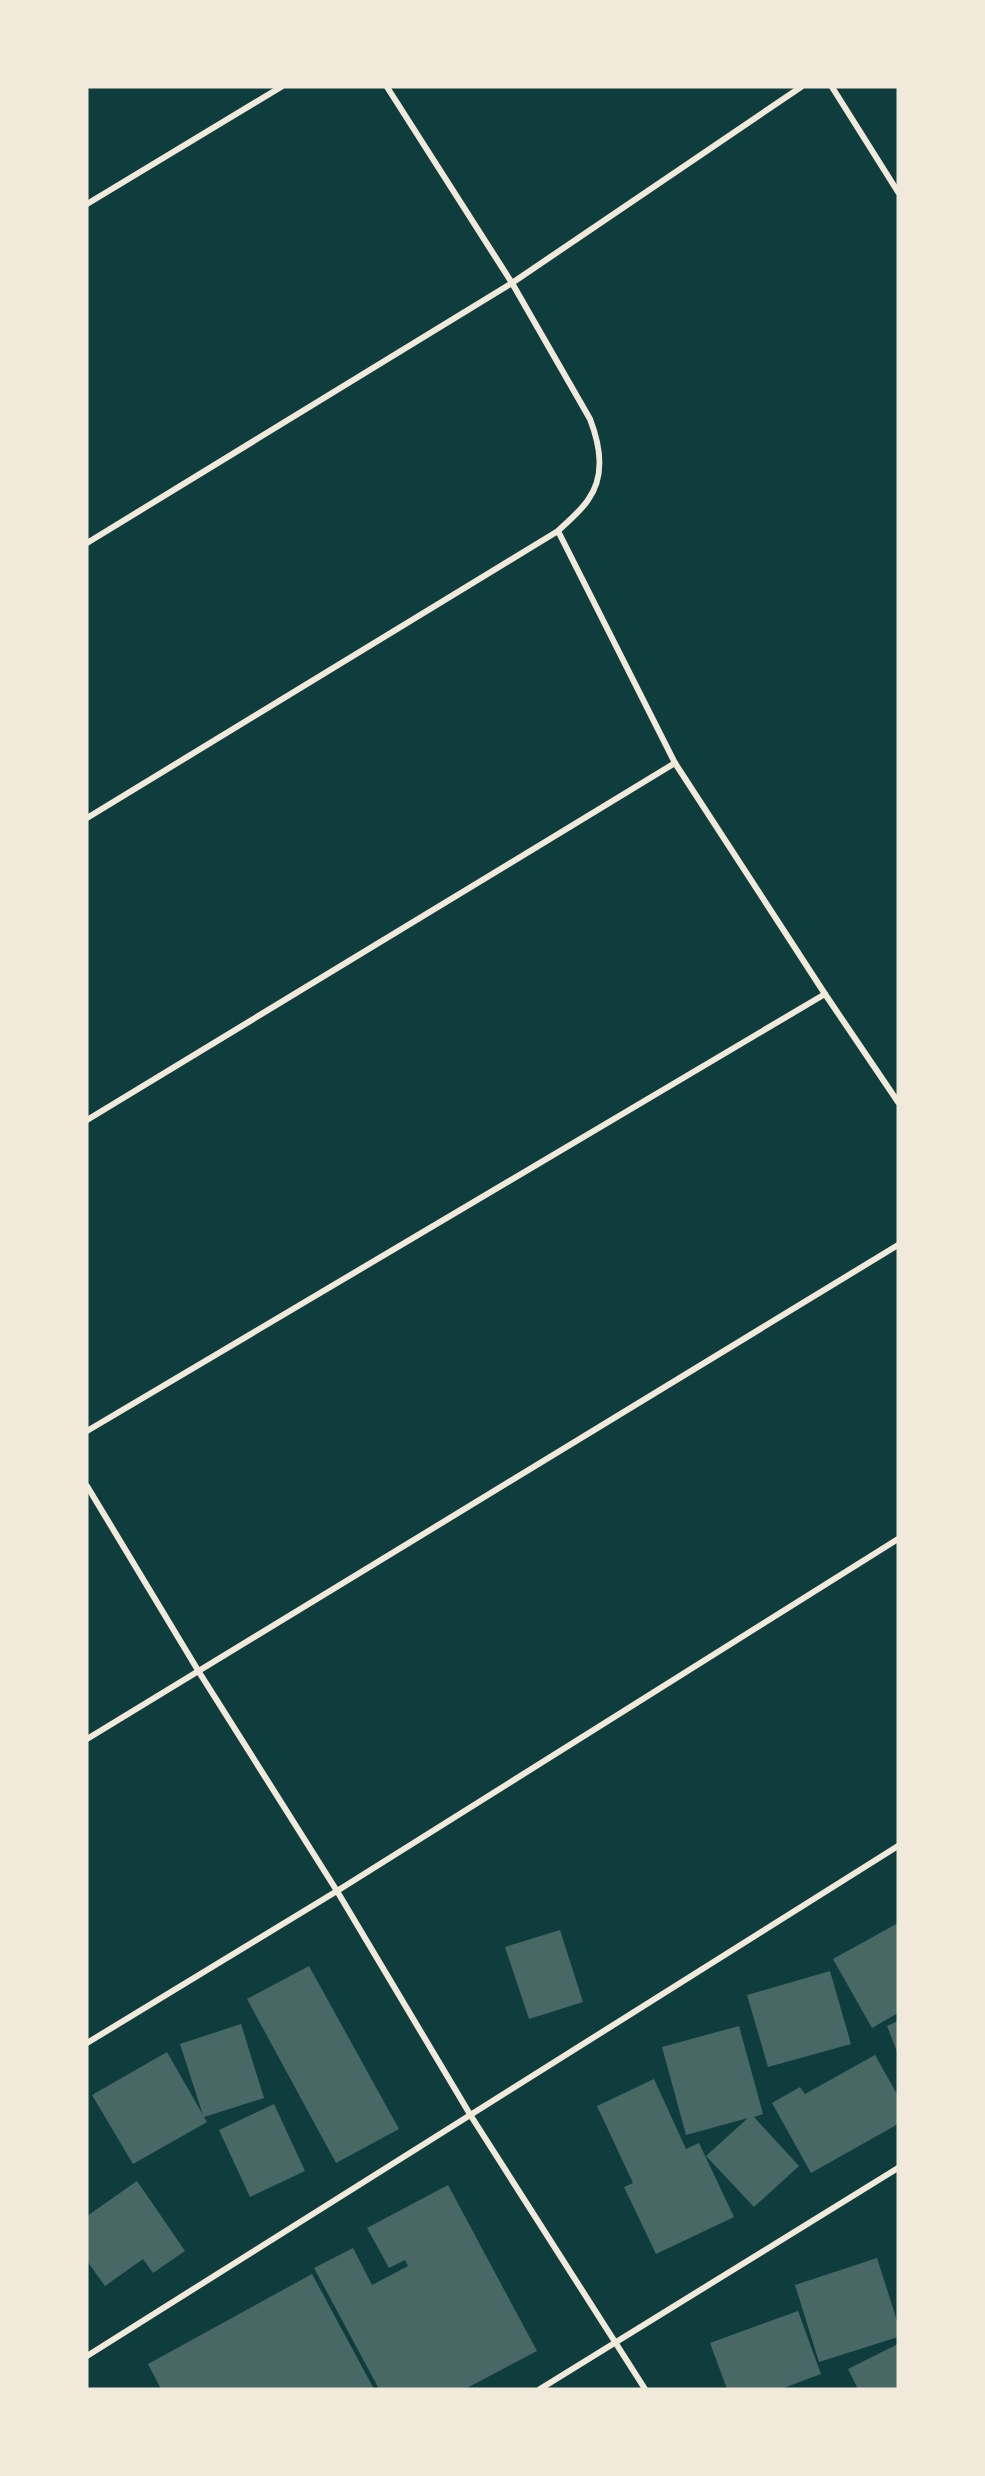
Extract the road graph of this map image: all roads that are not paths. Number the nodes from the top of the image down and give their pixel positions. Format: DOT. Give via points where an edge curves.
graph roads {
  1 [pos="281,87"];
  2 [pos="387,87"];
  3 [pos="801,87"];
  4 [pos="832,87"];
  5 [pos="898,192"];
  6 [pos="87,204"];
  7 [pos="512,283"];
  8 [pos="558,531"];
  9 [pos="87,543"];
  10 [pos="675,763"];
  11 [pos="87,818"];
  12 [pos="825,994"];
  13 [pos="898,1102"];
  14 [pos="87,1120"];
  15 [pos="898,1245"];
  16 [pos="87,1431"];
  17 [pos="87,1486"];
  18 [pos="898,1539"];
  19 [pos="199,1672"];
  20 [pos="87,1739"];
  21 [pos="898,1846"];
  22 [pos="337,1891"];
  23 [pos="87,2043"];
  24 [pos="471,2116"];
  25 [pos="898,2168"];
  26 [pos="616,2343"];
  27 [pos="87,2356"];
  28 [pos="540,2389"];
  29 [pos="645,2389"];
  1 -- 6 [label="street"];
  2 -- 7 [label="street"];
  3 -- 7 [label="street"];
  4 -- 5 [label="street"];
  7 -- 8 [label="street" via="590,419 599,443 600,463 589,500"];
  7 -- 9 [label="street"];
  8 -- 10 [label="street"];
  8 -- 11 [label="street"];
  10 -- 12 [label="street"];
  10 -- 14 [label="street"];
  12 -- 13 [label="street"];
  12 -- 16 [label="street"];
  15 -- 19 [label="street"];
  17 -- 19 [label="street"];
  18 -- 22 [label="street"];
  19 -- 20 [label="street"];
  19 -- 22 [label="street"];
  21 -- 24 [label="street"];
  22 -- 23 [label="street"];
  22 -- 24 [label="street"];
  24 -- 26 [label="street"];
  24 -- 27 [label="street"];
  25 -- 26 [label="street"];
  26 -- 28 [label="street"];
  26 -- 29 [label="street"];
}
